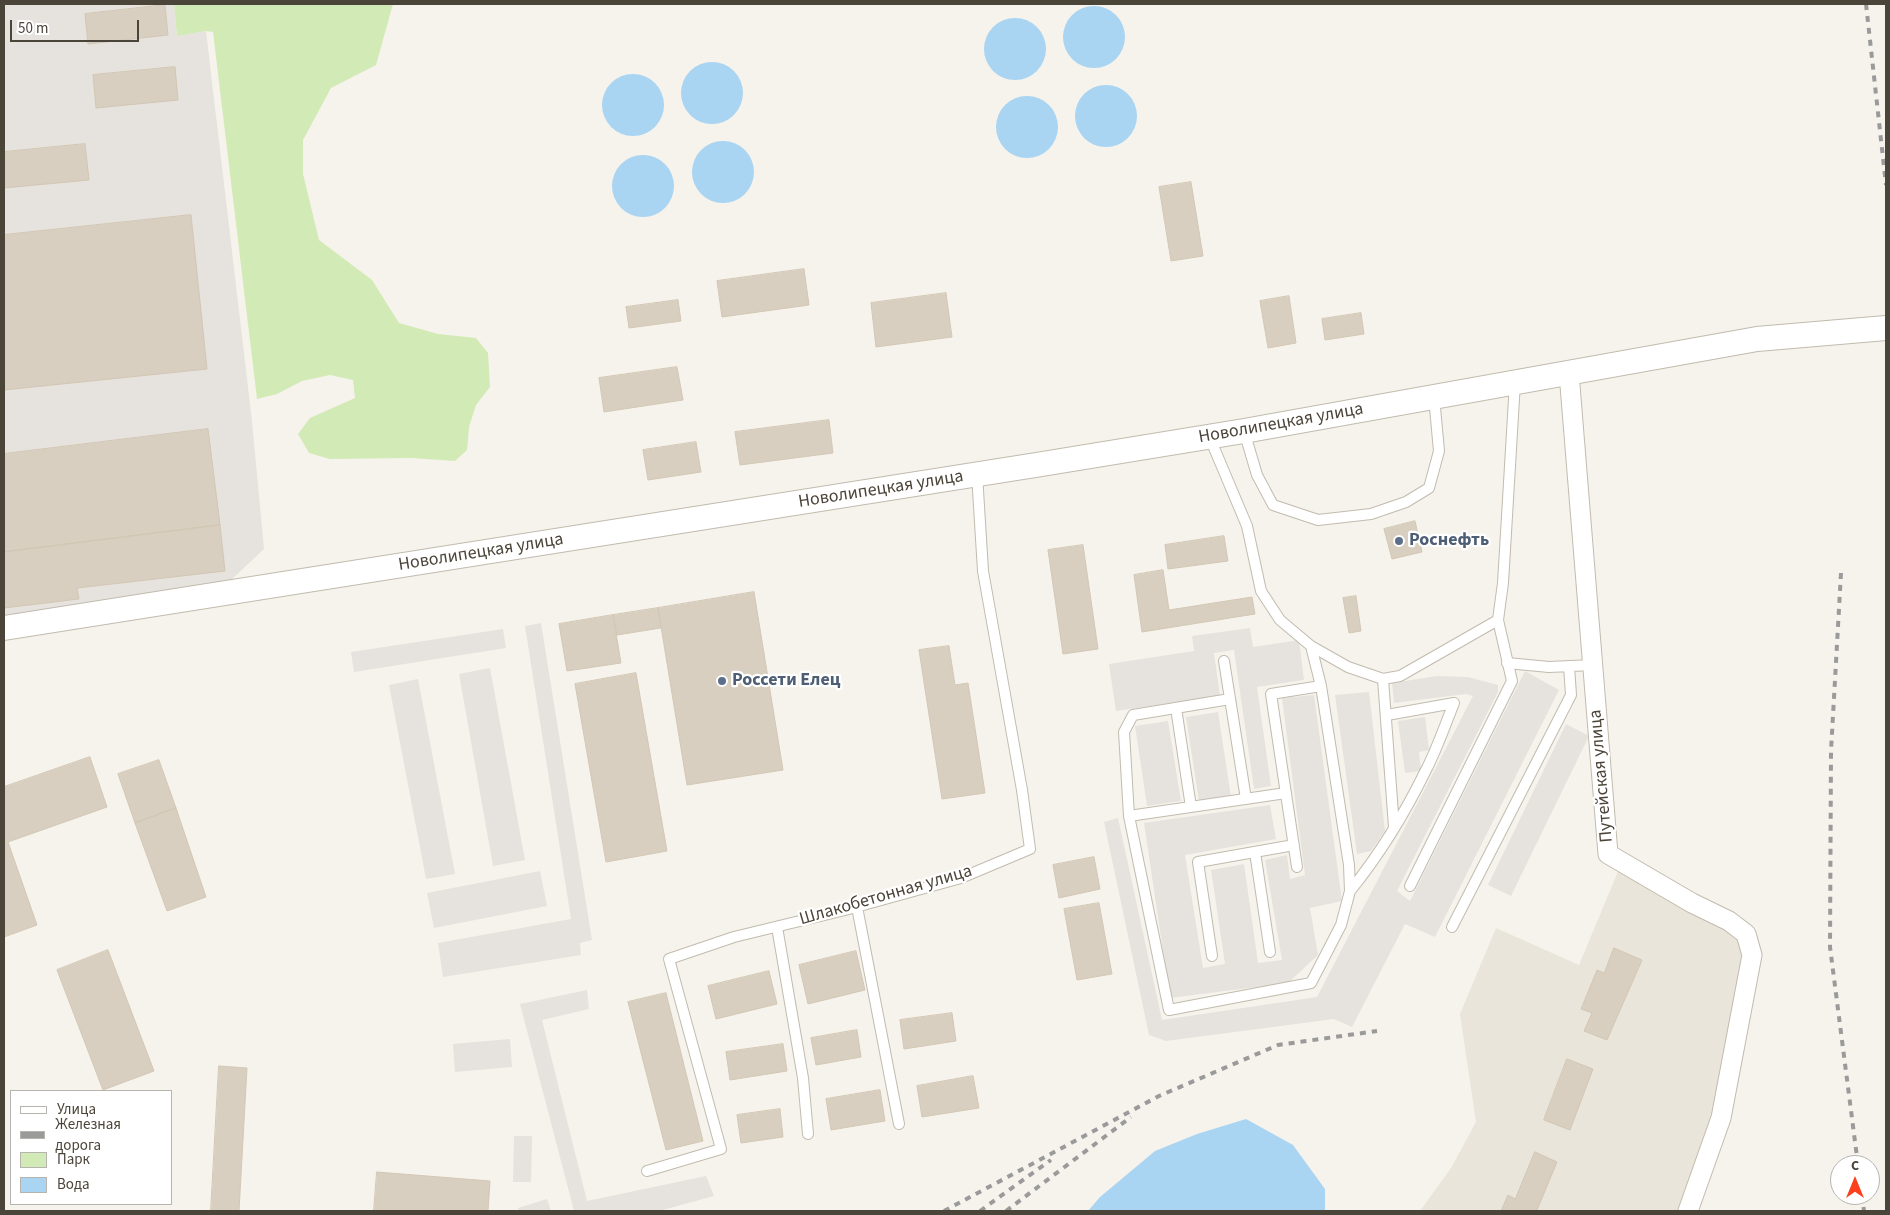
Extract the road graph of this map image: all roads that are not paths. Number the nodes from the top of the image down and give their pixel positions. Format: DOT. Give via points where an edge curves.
graph roads {
  1 [pos="1886,328"];
  2 [pos="1569,373"];
  3 [pos="1515,382"];
  4 [pos="1434,397"];
  5 [pos="1244,431"];
  6 [pos="1209,436"];
  7 [pos="977,474"];
  8 [pos="1498,620"];
  9 [pos="4,628"];
  10 [pos="1311,646"];
  11 [pos="1224,661"];
  12 [pos="1507,663"];
  13 [pos="1593,664"];
  14 [pos="1569,666"];
  15 [pos="1383,678"];
  16 [pos="1321,686"];
  17 [pos="1230,700"];
  18 [pos="1176,708"];
  19 [pos="1387,716"];
  20 [pos="1286,793"];
  21 [pos="1246,798"];
  22 [pos="1190,807"];
  23 [pos="1129,816"];
  24 [pos="1394,828"];
  25 [pos="1294,845"];
  26 [pos="1255,852"];
  27 [pos="1297,867"];
  28 [pos="1410,886"];
  29 [pos="1350,891"];
  30 [pos="857,907"];
  31 [pos="777,927"];
  32 [pos="1452,927"];
  33 [pos="1270,952"];
  34 [pos="1212,956"];
  35 [pos="899,1124"];
  36 [pos="808,1134"];
  37 [pos="647,1171"];
  38 [pos="1688,1211"];
  1 -- 2 [label="street, Новолипецкая улица" via="1756,339"];
  2 -- 3 [label="street, Новолипецкая улица"];
  2 -- 13 [label="street, Путейская улица"];
  3 -- 4 [label="street, Новолипецкая улица"];
  3 -- 8 [label="lane"];
  4 -- 5 [label="street, Новолипецкая улица"];
  4 -- 5 [label="lane" via="1439,452 1429,488 1406,502 1370,514 1318,520 1273,505 1257,475"];
  5 -- 6 [label="street, Новолипецкая улица"];
  6 -- 7 [label="street, Новолипецкая улица"];
  6 -- 10 [label="lane" via="1247,526 1261,592 1280,620"];
  7 -- 9 [label="street, Новолипецкая улица"];
  7 -- 30 [label="lane, Шлакобетонная улица" via="983,571 1030,849 961,878"];
  8 -- 12 [label="lane"];
  8 -- 15 [label="lane" via="1400,676"];
  10 -- 15 [label="lane" via="1348,667"];
  10 -- 16 [label="lane"];
  11 -- 17 [label="lane"];
  12 -- 14 [label="lane"];
  12 -- 28 [label="lane" via="1512,681"];
  13 -- 14 [label="lane"];
  13 -- 38 [label="street, Путейская улица" via="1608,854 1729,921 1746,934 1752,955 1721,1118"];
  14 -- 32 [label="lane" via="1571,695"];
  15 -- 19 [label="lane"];
  16 -- 20 [label="lane" via="1271,694"];
  16 -- 29 [label="lane" via="1349,865"];
  17 -- 18 [label="lane"];
  17 -- 21 [label="lane"];
  18 -- 22 [label="lane"];
  18 -- 23 [label="lane" via="1133,715 1124,732"];
  19 -- 24 [label="lane"];
  19 -- 24 [label="lane" via="1454,703 1426,770"];
  20 -- 21 [label="lane"];
  20 -- 25 [label="lane"];
  21 -- 22 [label="lane"];
  22 -- 23 [label="lane"];
  23 -- 29 [label="lane" via="1169,1010 1311,983 1341,925"];
  24 -- 29 [label="lane" via="1372,864"];
  25 -- 26 [label="lane"];
  25 -- 27 [label="lane"];
  26 -- 33 [label="lane"];
  26 -- 34 [label="lane" via="1198,862"];
  30 -- 31 [label="lane, Шлакобетонная улица"];
  30 -- 35 [label="lane"];
  31 -- 36 [label="lane" via="803,1078"];
  31 -- 37 [label="lane, Шлакобетонная улица" via="734,937 669,960 721,1149"];
}
